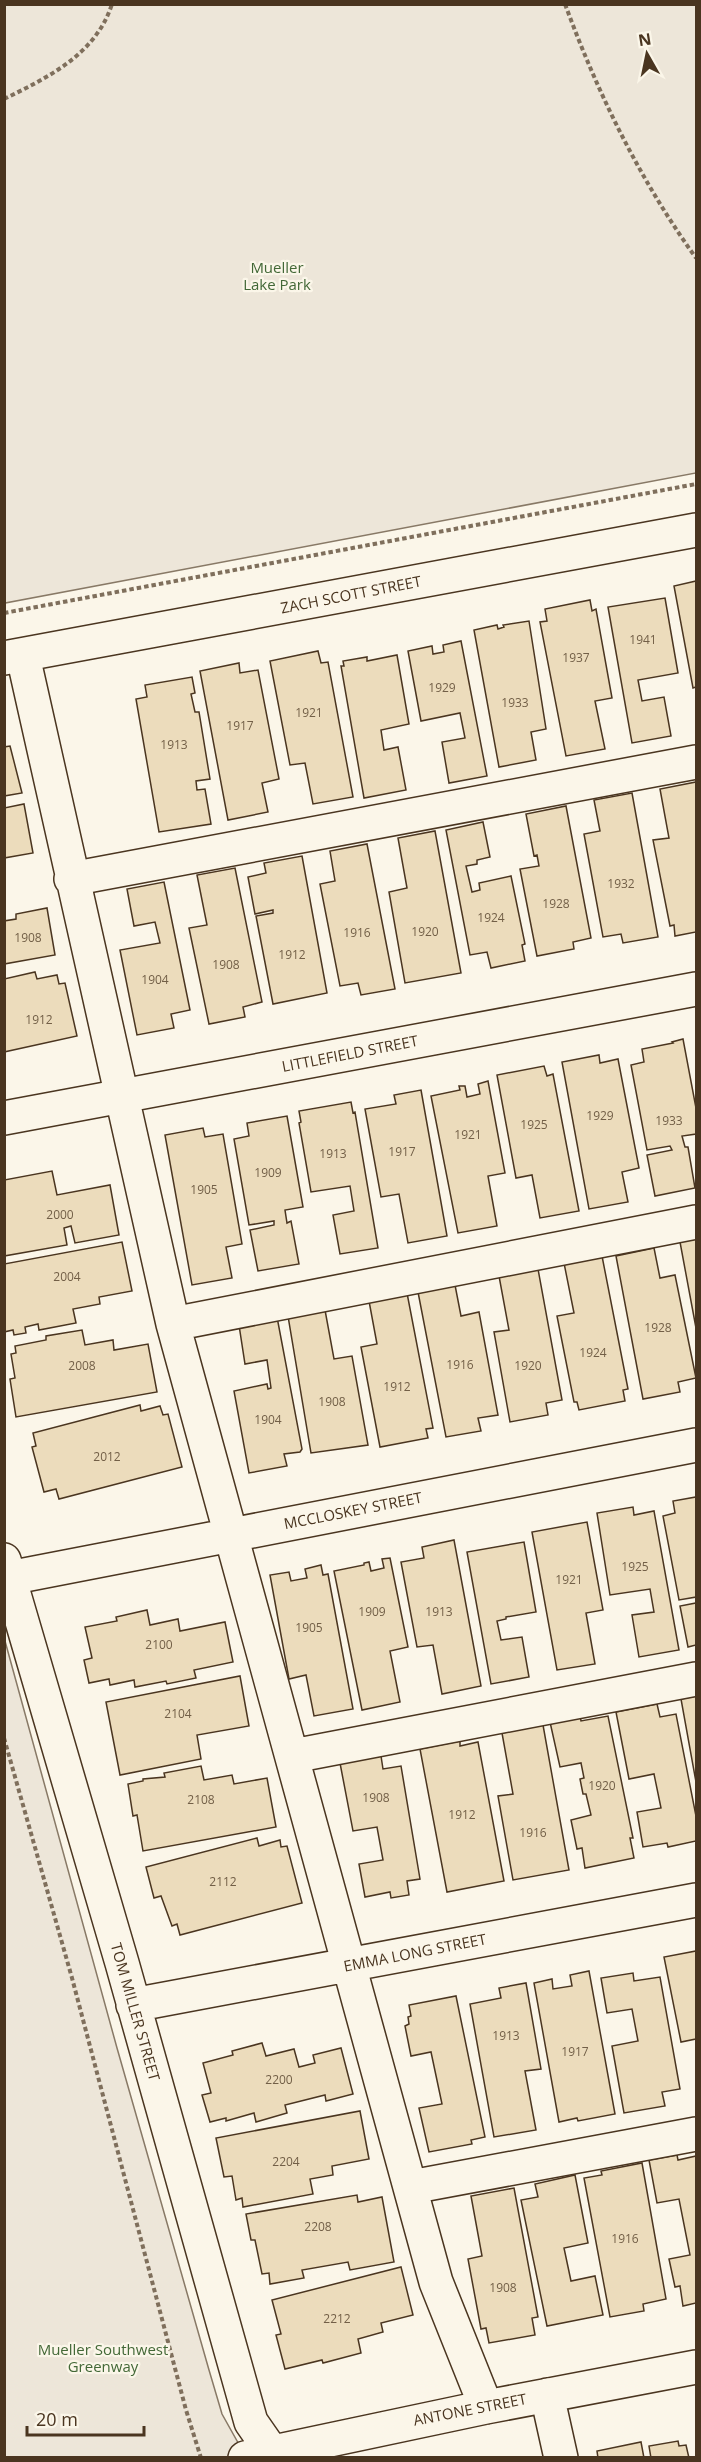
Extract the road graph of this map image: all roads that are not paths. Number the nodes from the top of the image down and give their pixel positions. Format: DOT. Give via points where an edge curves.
graph roads {
  1 [pos="696,530"];
  2 [pos="14,657"];
  3 [pos="696,762"];
  4 [pos="71,879"];
  5 [pos="696,989"];
  6 [pos="121,1096"];
  7 [pos="4,1118"];
  8 [pos="696,1222"];
  9 [pos="173,1324"];
  10 [pos="696,1445"];
  11 [pos="232,1534"];
  12 [pos="7,1569"];
  13 [pos="696,1680"];
  14 [pos="293,1756"];
  15 [pos="696,1900"];
  16 [pos="350,1966"];
  17 [pos="133,2005"];
  18 [pos="696,2134"];
  19 [pos="411,2187"];
  20 [pos="696,2367"];
  21 [pos="547,2395"];
  22 [pos="486,2407"];
  23 [pos="264,2455"];
  24 [pos="561,2457"];
  1 -- 2 [label="street, ZACH SCOTT STREET"];
  2 -- 4 [label="street" via="34,699"];
  3 -- 4 [label="street"];
  4 -- 6 [label="street"];
  5 -- 6 [label="street, LITTLEFIELD STREET"];
  6 -- 7 [label="street, LITTLEFIELD STREET"];
  6 -- 9 [label="street"];
  8 -- 9 [label="street"];
  9 -- 11 [label="street"];
  10 -- 11 [label="street, MCCLOSKEY STREET"];
  11 -- 12 [label="street, MCCLOSKEY STREET"];
  11 -- 14 [label="street"];
  12 -- 17 [label="street, TOM MILLER STREET"];
  13 -- 14 [label="street"];
  14 -- 16 [label="street"];
  15 -- 16 [label="street, EMMA LONG STREET"];
  16 -- 17 [label="street, EMMA LONG STREET"];
  16 -- 19 [label="street"];
  17 -- 23 [label="street, TOM MILLER STREET" via="251,2422"];
  18 -- 19 [label="street"];
  19 -- 22 [label="street" via="436,2282"];
  20 -- 21 [label="street, ANTONE STREET"];
  21 -- 22 [label="street, ANTONE STREET"];
  21 -- 24 [label="street"];
  22 -- 23 [label="street, ANTONE STREET"];
}
